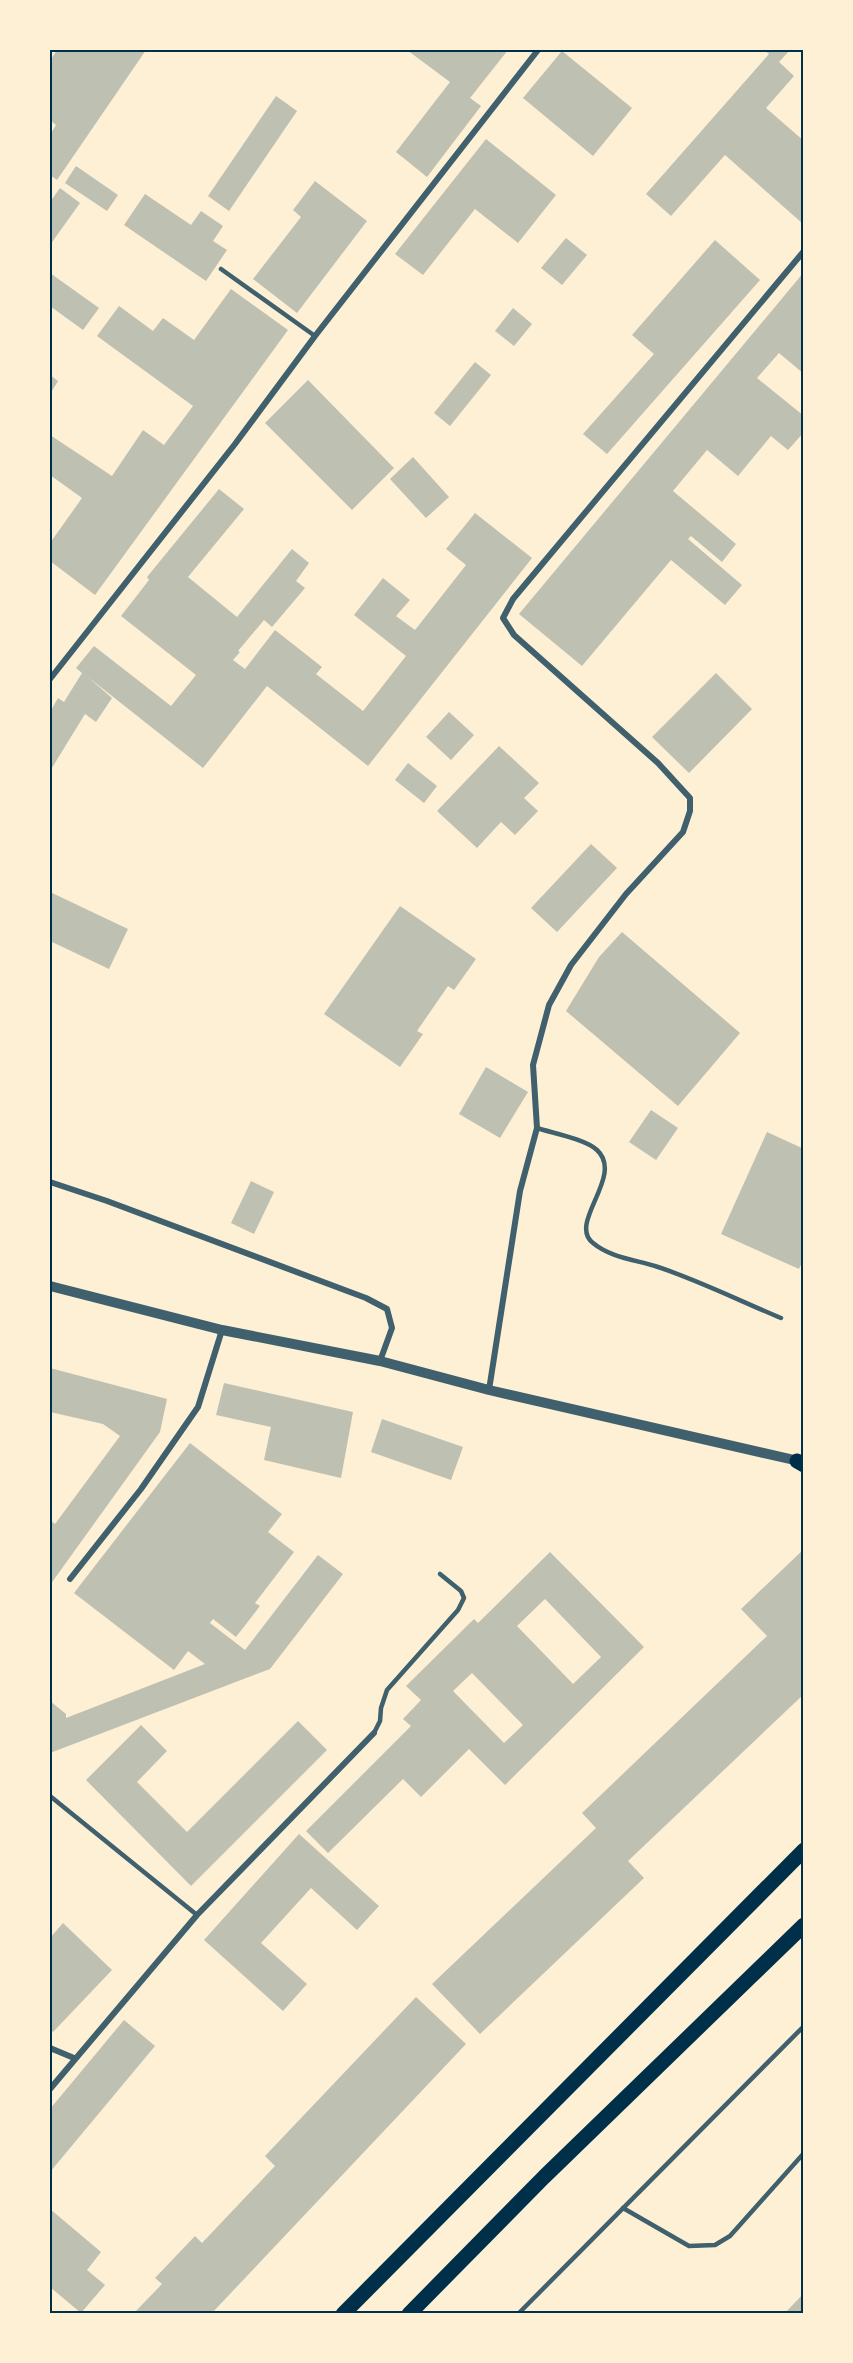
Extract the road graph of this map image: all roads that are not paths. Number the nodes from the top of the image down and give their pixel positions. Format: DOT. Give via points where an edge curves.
graph roads {
  1 [pos="538,50"];
  2 [pos="804,251"];
  3 [pos="221,269"];
  4 [pos="315,336"];
  5 [pos="50,679"];
  6 [pos="537,1128"];
  7 [pos="50,1182"];
  8 [pos="50,1286"];
  9 [pos="781,1318"];
  10 [pos="222,1330"];
  11 [pos="380,1360"];
  12 [pos="489,1390"];
  13 [pos="802,1463"];
  14 [pos="440,1574"];
  15 [pos="70,1579"];
  16 [pos="374,1733"];
  17 [pos="50,1796"];
  18 [pos="804,1850"];
  19 [pos="197,1915"];
  20 [pos="804,1925"];
  21 [pos="804,2026"];
  22 [pos="50,2048"];
  23 [pos="74,2058"];
  24 [pos="50,2089"];
  25 [pos="804,2153"];
  26 [pos="623,2208"];
  27 [pos="343,2313"];
  28 [pos="409,2313"];
  29 [pos="518,2313"];
  1 -- 4 [label="street"];
  2 -- 6 [label="street" via="513,598 502,618 514,635 658,763 690,798 683,832 626,894 571,965 549,1005 533,1065"];
  3 -- 4 [label="lane"];
  4 -- 5 [label="street"];
  6 -- 9 [label="lane" via="586,1143 603,1160 605,1171 586,1231 591,1242 614,1255 658,1268"];
  6 -- 12 [label="street" via="520,1191"];
  7 -- 11 [label="street" via="387,1309 392,1328"];
  8 -- 10 [label="street"];
  10 -- 11 [label="street"];
  10 -- 15 [label="street" via="198,1407 141,1489"];
  11 -- 12 [label="street"];
  12 -- 13 [label="street"];
  14 -- 16 [label="lane" via="465,1598 387,1690"];
  16 -- 19 [label="street"];
  17 -- 19 [label="lane"];
  18 -- 27 [label="main road"];
  19 -- 23 [label="street"];
  20 -- 28 [label="main road" via="544,2176"];
  21 -- 26 [label="lane"];
  22 -- 23 [label="street"];
  23 -- 24 [label="street"];
  25 -- 26 [label="lane" via="730,2236 715,2245 689,2246"];
  26 -- 29 [label="lane"];
}
